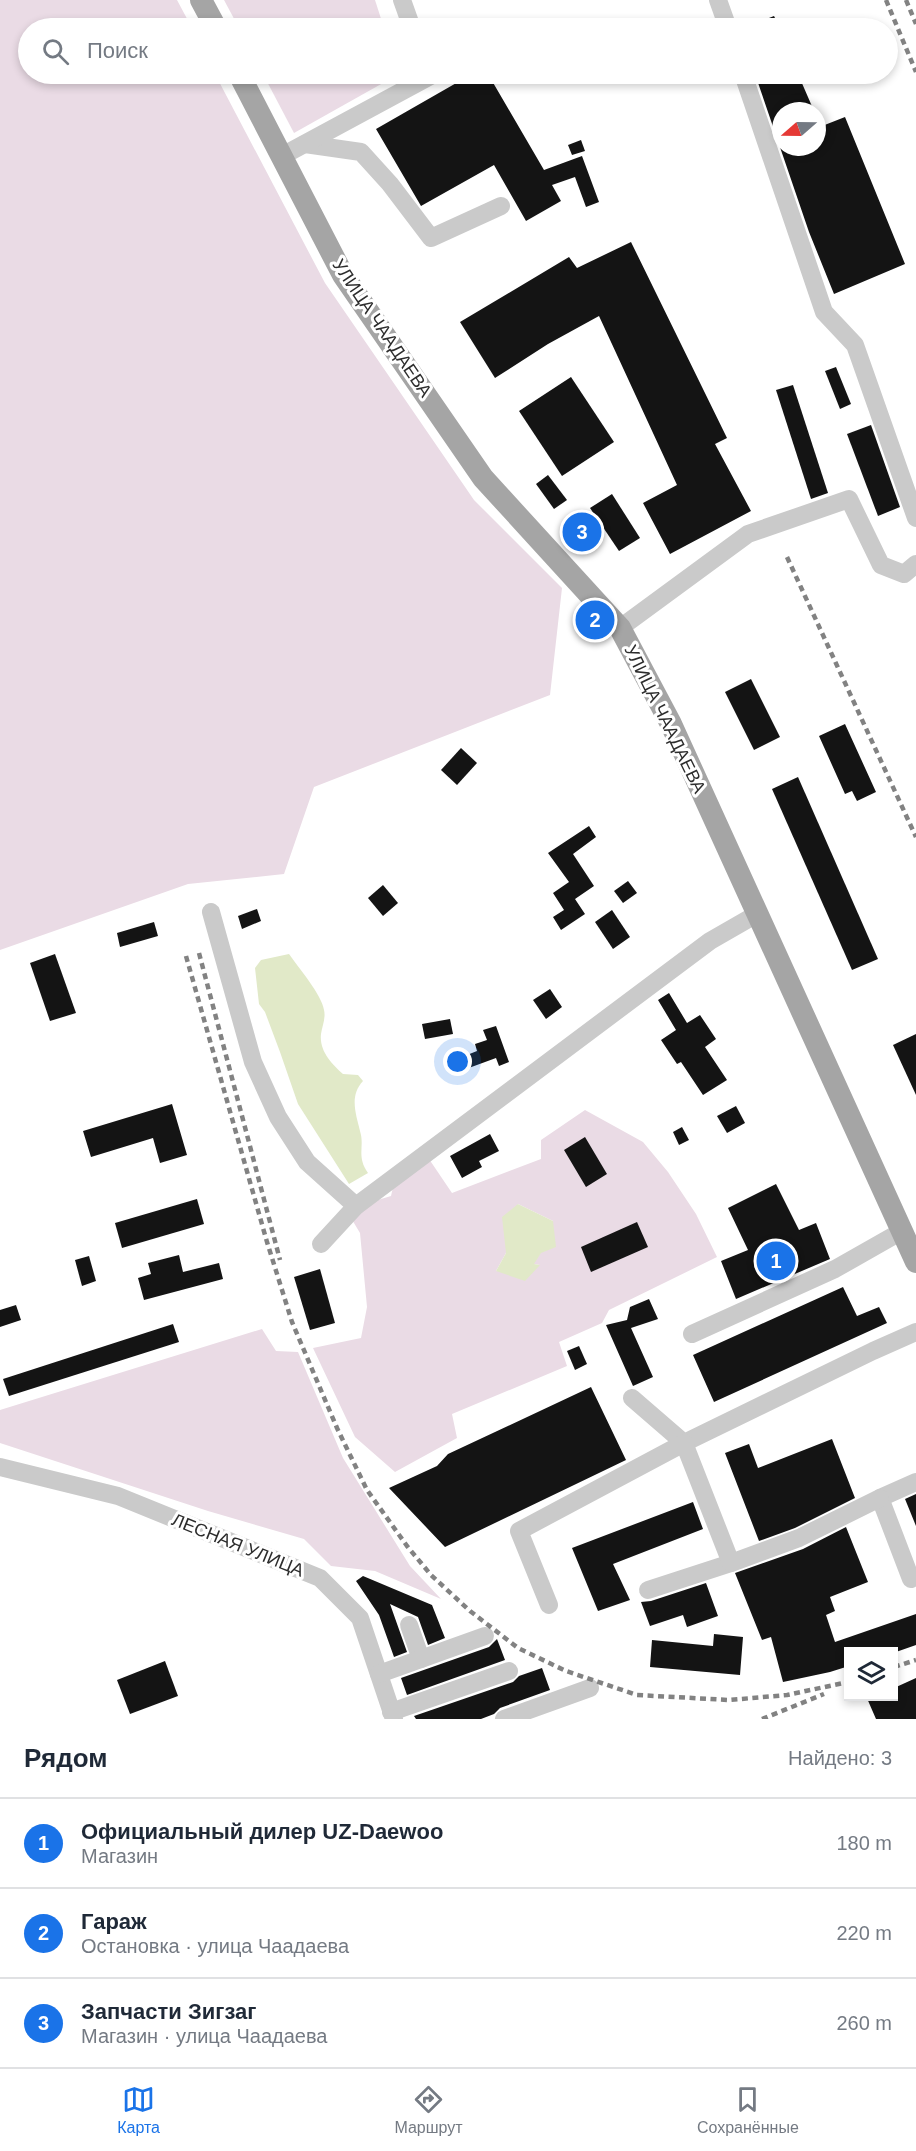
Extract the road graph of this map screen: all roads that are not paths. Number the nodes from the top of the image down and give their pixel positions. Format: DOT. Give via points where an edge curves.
graph roads {
  1 [pos="201,0"];
  2 [pos="402,0"];
  3 [pos="718,0"];
  4 [pos="211,18"];
  5 [pos="408,18"];
  6 [pos="724,18"];
  7 [pos="244,84"];
  8 [pos="412,84"];
  9 [pos="746,84"];
  10 [pos="305,144"];
  11 [pos="282,156"];
  12 [pos="501,206"];
  13 [pos="916,518"];
  14 [pos="916,564"];
  15 [pos="620,628"];
  16 [pos="211,912"];
  17 [pos="757,914"];
  18 [pos="356,1206"];
  19 [pos="902,1231"];
  20 [pos="321,1244"];
  21 [pos="916,1263"];
  22 [pos="916,1332"];
  23 [pos="692,1334"];
  24 [pos="632,1398"];
  25 [pos="684,1443"];
  26 [pos="0,1467"];
  27 [pos="916,1482"];
  28 [pos="880,1498"];
  29 [pos="731,1563"];
  30 [pos="911,1579"];
  31 [pos="648,1590"];
  32 [pos="549,1605"];
  33 [pos="409,1625"];
  34 [pos="485,1636"];
  35 [pos="421,1659"];
  36 [pos="509,1671"];
  37 [pos="379,1674"];
  38 [pos="590,1688"];
  39 [pos="392,1716"];
  40 [pos="504,1719"];
  1 -- 4 [label="main road"];
  2 -- 5 [label="street"];
  3 -- 6 [label="street"];
  7 -- 11 [label="main road, УЛИЦА ЧААДАЕВА"];
  8 -- 10 [label="street"];
  9 -- 13 [label="street" via="824,312 855,345"];
  10 -- 11 [label="street"];
  10 -- 12 [label="street" via="361,152 431,238"];
  11 -- 15 [label="main road, УЛИЦА ЧААДАЕВА" via="343,275 483,478"];
  14 -- 15 [label="street" via="904,574 881,565 849,499 748,534"];
  15 -- 17 [label="main road, УЛИЦА ЧААДАЕВА" via="670,724"];
  16 -- 18 [label="street" via="254,1062 278,1117 307,1162"];
  17 -- 18 [label="street" via="710,941"];
  17 -- 19 [label="main road, УЛИЦА ЧААДАЕВА"];
  18 -- 20 [label="street"];
  19 -- 21 [label="main road, УЛИЦА ЧААДАЕВА"];
  19 -- 23 [label="street" via="835,1269"];
  22 -- 25 [label="street"];
  24 -- 25 [label="street"];
  25 -- 29 [label="street"];
  25 -- 32 [label="street" via="519,1531"];
  26 -- 37 [label="street, ЛЕСНАЯ УЛИЦА" via="118,1496 320,1578 360,1618"];
  27 -- 28 [label="street"];
  28 -- 29 [label="street" via="799,1538"];
  28 -- 30 [label="street"];
  29 -- 31 [label="street"];
  33 -- 35 [label="street"];
  34 -- 35 [label="street"];
  35 -- 37 [label="street"];
  36 -- 39 [label="street"];
  37 -- 39 [label="street, ЛЕСНАЯ УЛИЦА"];
  38 -- 40 [label="street"];
}
